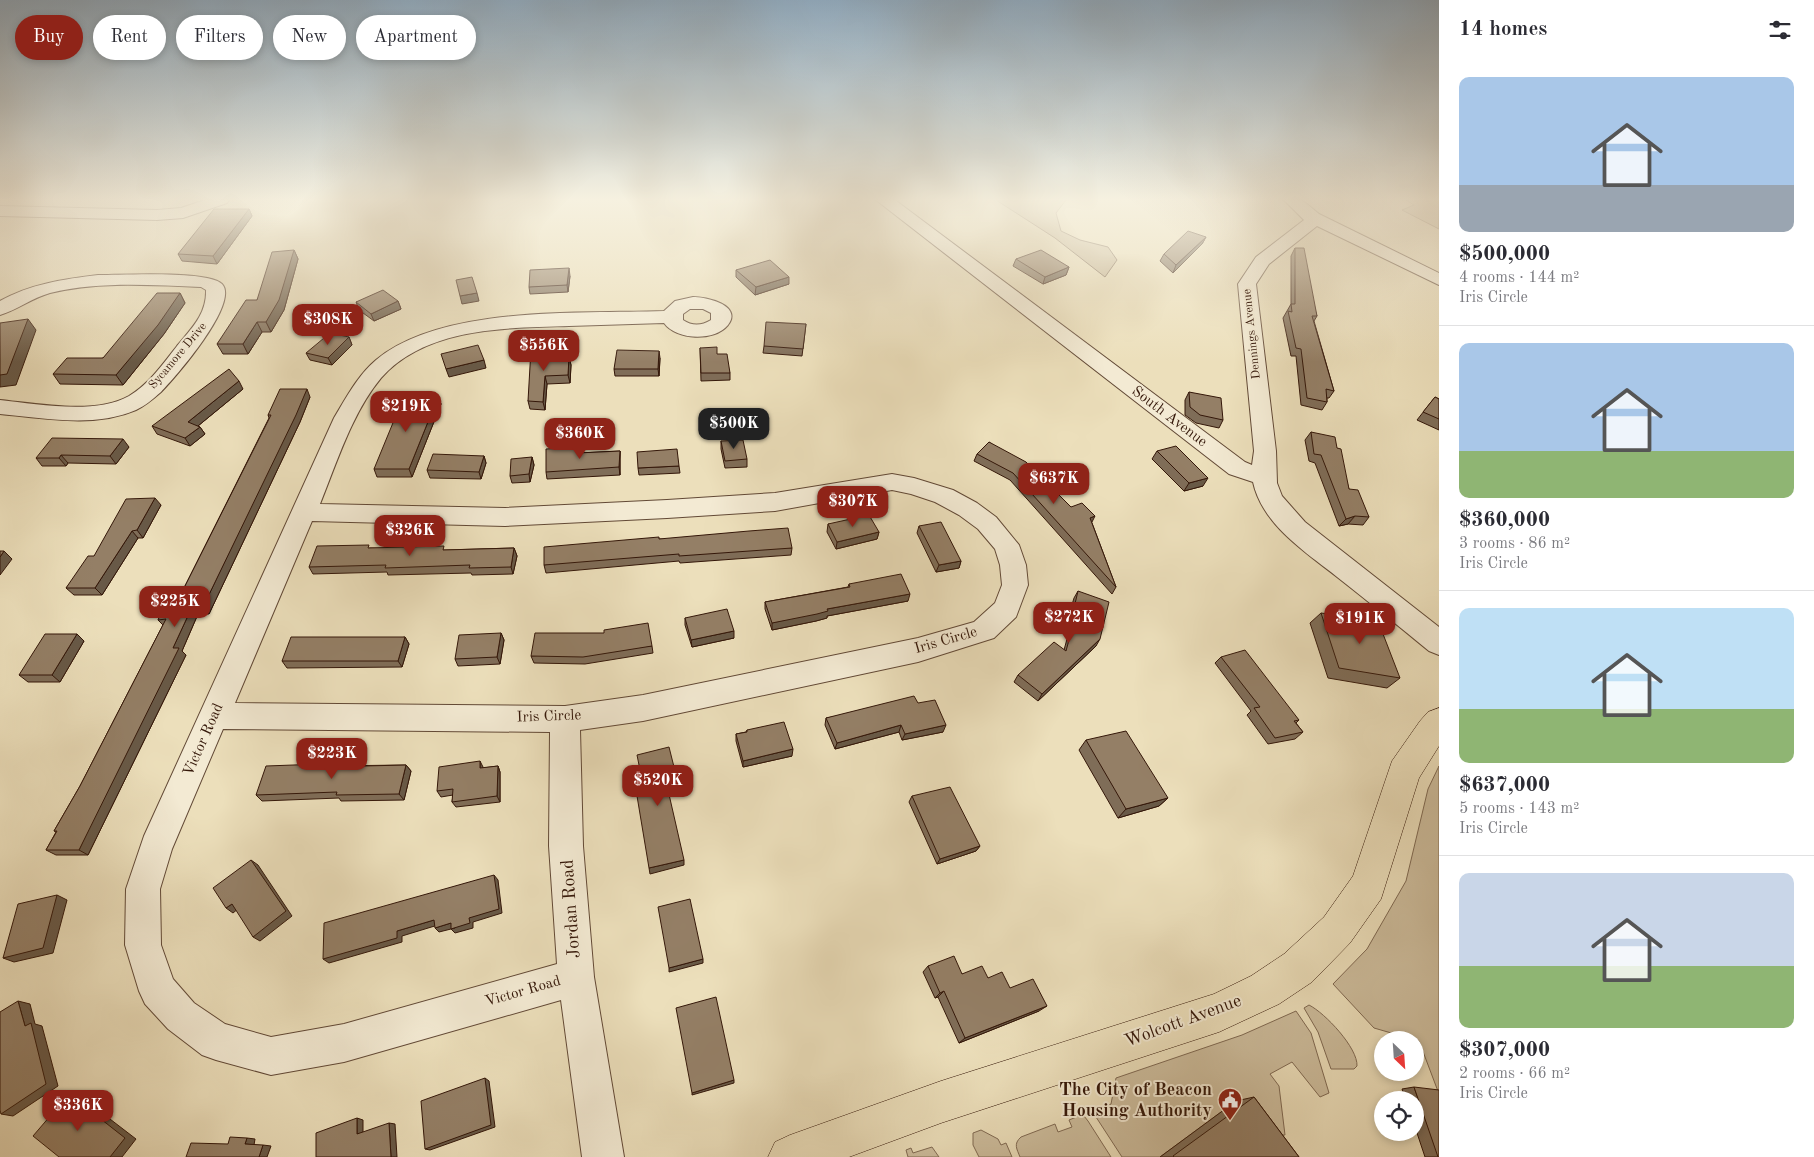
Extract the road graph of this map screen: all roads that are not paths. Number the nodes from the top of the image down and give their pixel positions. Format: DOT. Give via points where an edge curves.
graph roads {
  1 [pos="955,254"];
  2 [pos="1271,254"];
  3 [pos="1387,254"];
  4 [pos="1439,280"];
  5 [pos="4,302"];
  6 [pos="672,317"];
  7 [pos="0,407"];
  8 [pos="1264,477"];
  9 [pos="304,512"];
  10 [pos="1439,642"];
  11 [pos="214,716"];
  12 [pos="565,719"];
  13 [pos="1439,722"];
  14 [pos="576,978"];
  15 [pos="603,1157"];
  16 [pos="790,1157"];
  1 -- 8 [label="street, South Avenue" via="1237,468"];
  2 -- 8 [label="street, Dennings Avenue" via="1262,261 1247,284 1265,451"];
  3 -- 4 [label="street"];
  5 -- 7 [label="street, Sycamore Drive" via="50,288 125,279 204,282 216,287 217,300 210,318 159,382 129,405 87,413"];
  6 -- 9 [label="street, Victor Road" via="476,326 410,347 384,364 359,394 345,418"];
  8 -- 10 [label="street" via="1280,514"];
  9 -- 11 [label="street, Victor Road"];
  9 -- 12 [label="street, Iris Circle" via="505,517 775,502 892,482 944,496 968,509 987,523 1006,545 1015,585 1006,610 984,630 918,650 652,706"];
  11 -- 12 [label="street, Iris Circle"];
  11 -- 14 [label="street, Victor Road" via="156,848 143,889 143,945 158,991 188,1021 216,1041 271,1056 344,1044"];
  12 -- 14 [label="street, Jordan Road" via="566,846"];
  13 -- 16 [label="main road, Wolcott Avenue" via="1404,772 1368,886 1337,930 1298,968 1266,990 1219,1012 941,1102"];
  14 -- 15 [label="street, Jordan Road"];
}
